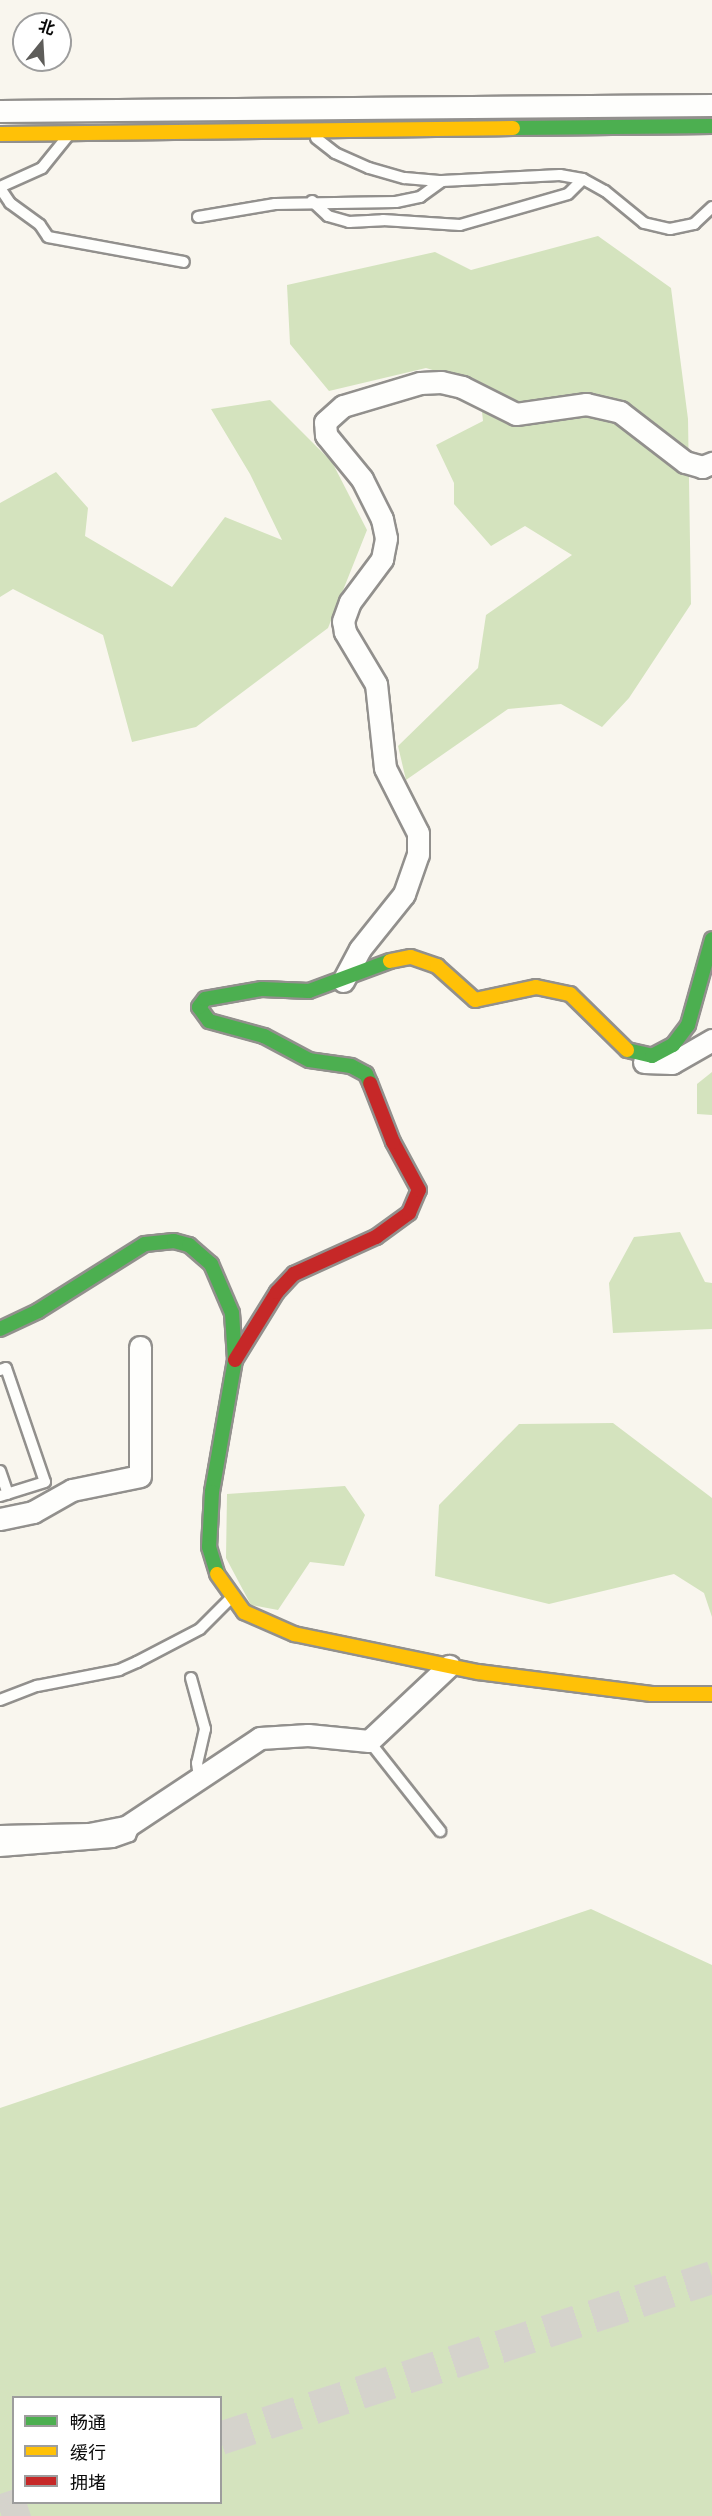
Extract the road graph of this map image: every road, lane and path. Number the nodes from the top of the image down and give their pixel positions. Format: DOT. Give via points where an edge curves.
graph roads {
  1 [pos="712,105"];
  2 [pos="0,111"];
  3 [pos="712,126"];
  4 [pos="306,130"];
  5 [pos="70,133"];
  6 [pos="0,134"];
  7 [pos="583,179"];
  8 [pos="442,181"];
  9 [pos="0,188"];
  10 [pos="312,201"];
  11 [pos="712,207"];
  12 [pos="198,217"];
  13 [pos="184,262"];
  14 [pos="712,463"];
  15 [pos="712,939"];
  16 [pos="343,981"];
  17 [pos="712,1040"];
  18 [pos="637,1055"];
  19 [pos="0,1329"];
  20 [pos="140,1347"];
  21 [pos="235,1360"];
  22 [pos="0,1370"];
  23 [pos="0,1471"];
  24 [pos="4,1495"];
  25 [pos="0,1519"];
  26 [pos="230,1599"];
  27 [pos="449,1666"];
  28 [pos="191,1678"];
  29 [pos="712,1694"];
  30 [pos="0,1700"];
  31 [pos="369,1741"];
  32 [pos="199,1777"];
  33 [pos="137,1821"];
  34 [pos="440,1831"];
  35 [pos="0,1836"];
  36 [pos="0,1851"];
  1 -- 2 [label="street"];
  3 -- 4 [label="street"];
  4 -- 5 [label="street"];
  4 -- 8 [label="lane" via="335,153 369,168"];
  5 -- 6 [label="street"];
  5 -- 9 [label="lane" via="42,168"];
  7 -- 8 [label="lane" via="560,175"];
  7 -- 10 [label="lane" via="568,194 460,225 349,222 328,216"];
  7 -- 11 [label="lane" via="605,191 644,223 670,229 694,224"];
  8 -- 10 [label="lane" via="420,197 396,202"];
  9 -- 13 [label="lane" via="10,203 40,225 48,237"];
  10 -- 12 [label="lane"];
  14 -- 16 [label="street" via="702,467 685,462 620,412 586,404 516,414 462,387 441,382 420,383 343,406 325,422 326,435 363,479 382,519 386,538 382,559 350,602 345,632 376,684 385,768 418,833 418,854 404,894 360,949"];
  15 -- 18 [label="street" via="682,1036 663,1052"];
  16 -- 18 [label="street" via="370,967 411,957 437,966 475,1000 536,987 554,988 570,994 624,1048"];
  16 -- 21 [label="street" via="309,991 262,989 214,995 199,1007 209,1021 264,1036 309,1060 351,1066 366,1074 393,1142 419,1190 409,1213 384,1232 294,1274 277,1292"];
  17 -- 18 [label="street" via="662,1065 651,1065"];
  19 -- 21 [label="street" via="38,1311 145,1244 174,1241 201,1254 219,1277 232,1313"];
  20 -- 25 [label="street" via="140,1476 72,1490 33,1512"];
  21 -- 26 [label="street" via="209,1528 213,1566"];
  22 -- 24 [label="lane" via="6,1368 45,1482"];
  23 -- 24 [label="lane"];
  26 -- 27 [label="street" via="260,1622 294,1634"];
  26 -- 30 [label="lane" via="200,1629 119,1670 37,1686"];
  27 -- 29 [label="street" via="652,1694"];
  27 -- 31 [label="street"];
  28 -- 32 [label="lane" via="205,1729 196,1763"];
  31 -- 32 [label="street" via="308,1735 260,1738"];
  31 -- 34 [label="lane"];
  32 -- 33 [label="street"];
  33 -- 35 [label="street" via="102,1833"];
  33 -- 36 [label="lane" via="130,1836 113,1842"];
}
